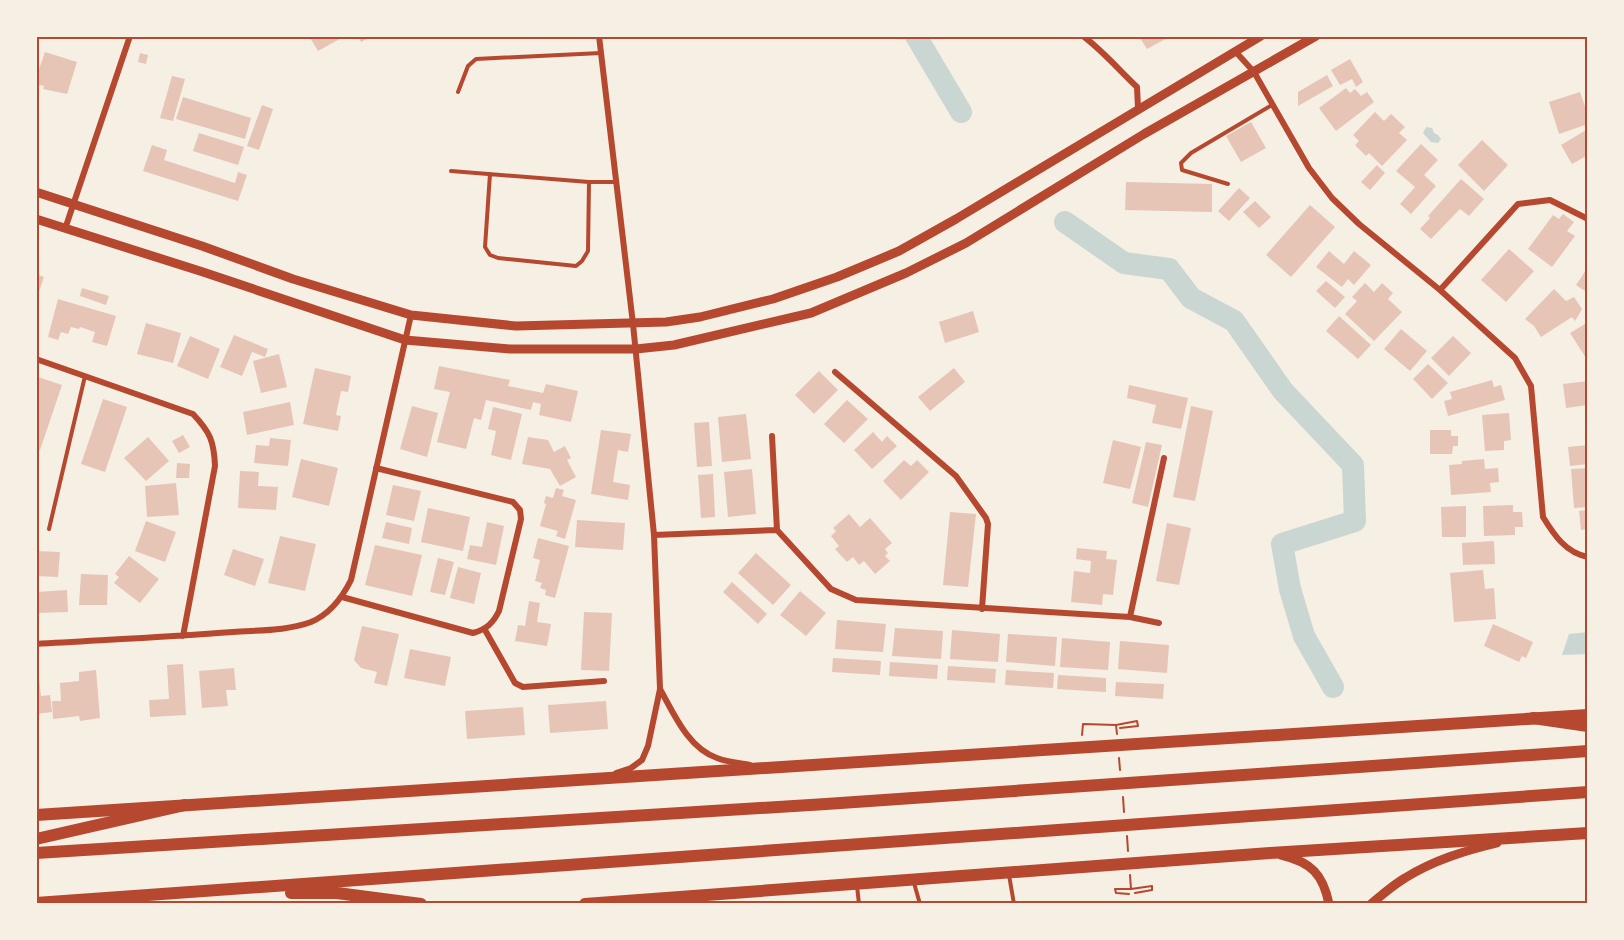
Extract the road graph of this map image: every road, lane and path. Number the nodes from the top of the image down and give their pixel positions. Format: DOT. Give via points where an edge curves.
graph roads {
  1 [pos="130,36"];
  2 [pos="600,36"];
  3 [pos="1083,36"];
  4 [pos="1261,36"];
  5 [pos="1316,36"];
  6 [pos="1235,51"];
  7 [pos="601,53"];
  8 [pos="1254,72"];
  9 [pos="458,92"];
  10 [pos="1273,105"];
  11 [pos="1138,108"];
  12 [pos="451,171"];
  13 [pos="490,174"];
  14 [pos="589,182"];
  15 [pos="617,182"];
  16 [pos="1227,184"];
  17 [pos="36,192"];
  18 [pos="73,204"];
  19 [pos="36,219"];
  20 [pos="1588,219"];
  21 [pos="65,229"];
  22 [pos="1440,290"];
  23 [pos="411,315"];
  24 [pos="633,324"];
  25 [pos="405,340"];
  26 [pos="636,349"];
  27 [pos="36,359"];
  28 [pos="835,372"];
  29 [pos="86,376"];
  30 [pos="771,435"];
  31 [pos="1164,458"];
  32 [pos="376,468"];
  33 [pos="49,529"];
  34 [pos="777,530"];
  35 [pos="654,535"];
  36 [pos="1588,557"];
  37 [pos="342,597"];
  38 [pos="982,609"];
  39 [pos="1130,617"];
  40 [pos="1159,623"];
  41 [pos="485,630"];
  42 [pos="183,636"];
  43 [pos="36,644"];
  44 [pos="604,681"];
  45 [pos="660,689"];
  46 [pos="1588,715"];
  47 [pos="1533,718"];
  48 [pos="1083,724"];
  49 [pos="1116,725"];
  50 [pos="1588,726"];
  51 [pos="1120,728"];
  52 [pos="1117,737"];
  53 [pos="1118,749"];
  54 [pos="1588,751"];
  55 [pos="764,768"];
  56 [pos="1121,772"];
  57 [pos="593,780"];
  58 [pos="1588,792"];
  59 [pos="1123,796"];
  60 [pos="185,805"];
  61 [pos="36,815"];
  62 [pos="1125,819"];
  63 [pos="1126,831"];
  64 [pos="1588,833"];
  65 [pos="36,839"];
  66 [pos="1514,839"];
  67 [pos="36,853"];
  68 [pos="1270,853"];
  69 [pos="1128,854"];
  70 [pos="1129,866"];
  71 [pos="1008,872"];
  72 [pos="913,879"];
  73 [pos="857,885"];
  74 [pos="1131,889"];
  75 [pos="1135,893"];
  76 [pos="179,894"];
  77 [pos="1129,894"];
  78 [pos="36,903"];
  79 [pos="421,904"];
  80 [pos="585,904"];
  81 [pos="860,904"];
  82 [pos="920,904"];
  83 [pos="1014,904"];
  84 [pos="1329,904"];
  85 [pos="1371,904"];
  1 -- 18 [label="street"];
  2 -- 7 [label="street"];
  3 -- 11 [label="street" via="1137,87"];
  4 -- 6 [label="street"];
  5 -- 8 [label="street"];
  6 -- 8 [label="street"];
  6 -- 11 [label="street"];
  7 -- 9 [label="lane" via="476,59 468,66"];
  7 -- 15 [label="street"];
  8 -- 10 [label="street"];
  8 -- 26 [label="street" via="966,243 906,273 811,313 707,339"];
  10 -- 16 [label="lane" via="1191,153 1181,163 1182,170 1189,174"];
  10 -- 22 [label="street" via="1309,168 1332,198"];
  11 -- 24 [label="street" via="956,219 899,251 848,273 773,299 700,317"];
  12 -- 13 [label="lane"];
  13 -- 14 [label="lane"];
  13 -- 14 [label="lane" via="485,247 490,255 576,266 588,251"];
  14 -- 15 [label="lane"];
  15 -- 24 [label="street"];
  17 -- 18 [label="street"];
  18 -- 21 [label="street"];
  18 -- 23 [label="street"];
  19 -- 21 [label="street"];
  20 -- 22 [label="street" via="1550,200 1518,204"];
  21 -- 25 [label="street"];
  22 -- 36 [label="street" via="1515,358 1524,371 1531,386 1543,517 1566,547"];
  23 -- 24 [label="street" via="516,326"];
  23 -- 25 [label="street"];
  24 -- 26 [label="street"];
  25 -- 26 [label="street" via="510,349"];
  25 -- 32 [label="street"];
  26 -- 35 [label="street"];
  27 -- 29 [label="street"];
  28 -- 38 [label="street" via="956,476 986,518"];
  29 -- 33 [label="lane"];
  29 -- 42 [label="street" via="193,414 214,444 215,466"];
  30 -- 34 [label="street"];
  31 -- 39 [label="street"];
  32 -- 37 [label="street" via="351,580"];
  32 -- 41 [label="street" via="513,502 520,510 499,611"];
  34 -- 35 [label="street"];
  34 -- 38 [label="street" via="831,589 856,600"];
  35 -- 45 [label="street"];
  37 -- 41 [label="street" via="473,633"];
  37 -- 42 [label="street" via="311,622 292,627"];
  38 -- 39 [label="street"];
  39 -- 40 [label="street"];
  41 -- 44 [label="street" via="515,683 523,687"];
  42 -- 43 [label="street"];
  45 -- 55 [label="street" via="695,744 716,758"];
  45 -- 57 [label="street" via="642,759 620,772"];
  46 -- 47 [label="highway"];
  47 -- 50 [label="highway"];
  47 -- 55 [label="highway"];
  48 -- 49 [label="path"];
  49 -- 51 [label="path" via="1137,721 1138,726"];
  49 -- 52 [label="path"];
  53 -- 56 [label="path"];
  54 -- 67 [label="highway"];
  55 -- 57 [label="highway"];
  57 -- 60 [label="highway"];
  58 -- 76 [label="highway"];
  59 -- 62 [label="path"];
  60 -- 61 [label="highway"];
  60 -- 65 [label="highway"];
  63 -- 69 [label="path"];
  64 -- 66 [label="highway"];
  66 -- 68 [label="highway"];
  66 -- 85 [label="street" via="1461,851 1432,863"];
  68 -- 71 [label="highway"];
  68 -- 84 [label="street" via="1298,859 1312,867 1326,890"];
  70 -- 74 [label="path"];
  71 -- 72 [label="highway"];
  71 -- 83 [label="lane"];
  72 -- 73 [label="highway"];
  72 -- 82 [label="lane"];
  73 -- 80 [label="highway"];
  73 -- 81 [label="lane"];
  74 -- 75 [label="path" via="1152,886 1152,890"];
  74 -- 77 [label="path" via="1115,889 1116,893"];
  76 -- 78 [label="highway"];
  76 -- 79 [label="highway" via="337,893"];
}
